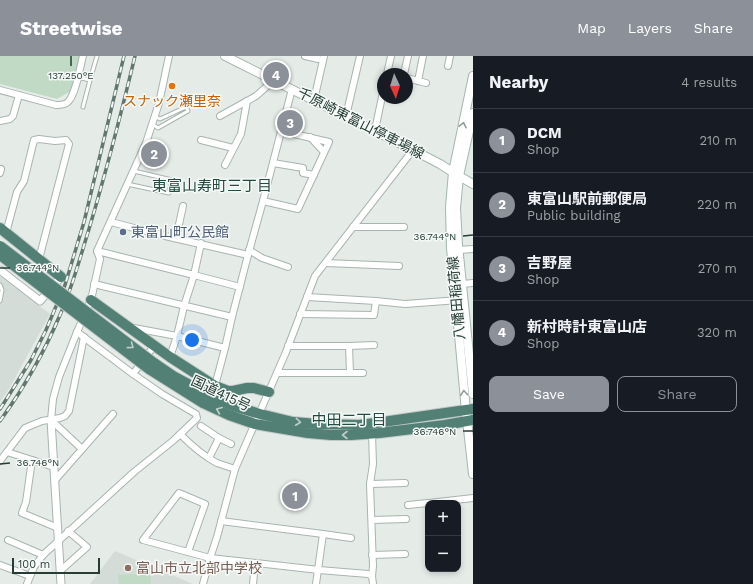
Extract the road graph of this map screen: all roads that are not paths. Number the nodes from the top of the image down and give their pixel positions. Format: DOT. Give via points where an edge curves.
graph roads {
  1 [pos="83,56"];
  2 [pos="97,56"];
  3 [pos="169,56"];
  4 [pos="305,56"];
  5 [pos="360,56"];
  6 [pos="391,56"];
  7 [pos="408,56"];
  8 [pos="423,56"];
  9 [pos="450,56"];
  10 [pos="230,57"];
  11 [pos="323,58"];
  12 [pos="448,66"];
  13 [pos="388,68"];
  14 [pos="405,68"];
  15 [pos="473,76"];
  16 [pos="78,77"];
  17 [pos="90,80"];
  18 [pos="274,80"];
  19 [pos="413,80"];
  20 [pos="418,81"];
  21 [pos="426,83"];
  22 [pos="292,88"];
  23 [pos="0,90"];
  24 [pos="19,95"];
  25 [pos="314,100"];
  26 [pos="247,101"];
  27 [pos="470,102"];
  28 [pos="380,104"];
  29 [pos="83,107"];
  30 [pos="473,113"];
  31 [pos="154,116"];
  32 [pos="220,116"];
  33 [pos="346,116"];
  34 [pos="0,120"];
  35 [pos="152,124"];
  36 [pos="375,130"];
  37 [pos="281,131"];
  38 [pos="310,138"];
  39 [pos="201,140"];
  40 [pos="233,148"];
  41 [pos="413,150"];
  42 [pos="324,152"];
  43 [pos="273,164"];
  44 [pos="225,165"];
  45 [pos="133,171"];
  46 [pos="456,174"];
  47 [pos="314,175"];
  48 [pos="127,184"];
  49 [pos="473,184"];
  50 [pos="263,201"];
  51 [pos="184,206"];
  52 [pos="110,222"];
  53 [pos="353,227"];
  54 [pos="404,227"];
  55 [pos="3,231"];
  56 [pos="176,238"];
  57 [pos="201,243"];
  58 [pos="0,246"];
  59 [pos="473,249"];
  60 [pos="459,250"];
  61 [pos="97,251"];
  62 [pos="248,252"];
  63 [pos="0,255"];
  64 [pos="39,259"];
  65 [pos="326,263"];
  66 [pos="399,266"];
  67 [pos="288,267"];
  68 [pos="0,270"];
  69 [pos="194,275"];
  70 [pos="61,277"];
  71 [pos="473,283"];
  72 [pos="94,284"];
  73 [pos="462,284"];
  74 [pos="0,285"];
  75 [pos="240,287"];
  76 [pos="307,297"];
  77 [pos="91,300"];
  78 [pos="460,300"];
  79 [pos="0,301"];
  80 [pos="376,301"];
  81 [pos="184,306"];
  82 [pos="300,314"];
  83 [pos="232,317"];
  84 [pos="132,329"];
  85 [pos="77,332"];
  86 [pos="177,336"];
  87 [pos="84,337"];
  88 [pos="374,345"];
  89 [pos="154,346"];
  90 [pos="288,346"];
  91 [pos="349,346"];
  92 [pos="225,348"];
  93 [pos="170,357"];
  94 [pos="152,366"];
  95 [pos="277,373"];
  96 [pos="350,373"];
  97 [pos="363,373"];
  98 [pos="133,374"];
  99 [pos="469,374"];
  100 [pos="215,386"];
  101 [pos="269,392"];
  102 [pos="473,394"];
  103 [pos="469,410"];
  104 [pos="113,414"];
  105 [pos="260,414"];
  106 [pos="51,420"];
  107 [pos="470,421"];
  108 [pos="255,424"];
  109 [pos="201,426"];
  110 [pos="180,434"];
  111 [pos="372,434"];
  112 [pos="219,438"];
  113 [pos="232,444"];
  114 [pos="82,449"];
  115 [pos="7,452"];
  116 [pos="209,458"];
  117 [pos="32,460"];
  118 [pos="0,461"];
  119 [pos="54,467"];
  120 [pos="235,469"];
  121 [pos="473,474"];
  122 [pos="55,480"];
  123 [pos="405,483"];
  124 [pos="370,484"];
  125 [pos="473,498"];
  126 [pos="455,500"];
  127 [pos="425,503"];
  128 [pos="408,506"];
  129 [pos="406,519"];
  130 [pos="372,520"];
  131 [pos="221,521"];
  132 [pos="58,528"];
  133 [pos="68,531"];
  134 [pos="323,534"];
  135 [pos="351,538"];
  136 [pos="8,540"];
  137 [pos="59,540"];
  138 [pos="188,552"];
  139 [pos="43,554"];
  140 [pos="405,554"];
  141 [pos="372,555"];
  142 [pos="210,558"];
  143 [pos="255,563"];
  144 [pos="0,565"];
  145 [pos="319,570"];
  146 [pos="60,571"];
  147 [pos="30,576"];
  148 [pos="372,576"];
  149 [pos="27,584"];
  150 [pos="61,584"];
  151 [pos="203,584"];
  152 [pos="253,584"];
  153 [pos="316,584"];
  154 [pos="373,584"];
  1 -- 16 [label="street"];
  2 -- 17 [label="lane"];
  3 -- 31 [label="street"];
  4 -- 11 [label="street"];
  5 -- 33 [label="street"];
  6 -- 13 [label="street"];
  7 -- 14 [label="street"];
  8 -- 20 [label="street"];
  9 -- 12 [label="street"];
  10 -- 18 [label="main road, 千原崎東富山停車場線"];
  11 -- 25 [label="street"];
  15 -- 27 [label="main road, 八幡田稲荷線"];
  16 -- 17 [label="lane"];
  16 -- 24 [label="street" via="68,102 63,104"];
  17 -- 29 [label="lane"];
  18 -- 22 [label="main road, 千原崎東富山停車場線"];
  18 -- 26 [label="street"];
  19 -- 20 [label="street"];
  20 -- 21 [label="street"];
  22 -- 25 [label="main road, 千原崎東富山停車場線"];
  22 -- 37 [label="street"];
  23 -- 24 [label="street"];
  24 -- 34 [label="street" via="13,116"];
  25 -- 33 [label="main road, 千原崎東富山停車場線"];
  26 -- 32 [label="street"];
  26 -- 40 [label="street" via="241,134"];
  46 -- 27 [label="main road, 八幡田稲荷線, one-way"];
  28 -- 36 [label="street"];
  30 -- 46 [label="main road, 八幡田稲荷線"];
  31 -- 35 [label="street"];
  31 -- 35 [label="lane" via="160,119 186,107 188,111 158,128"];
  33 -- 36 [label="main road, 千原崎東富山停車場線"];
  35 -- 45 [label="street"];
  36 -- 41 [label="main road, 千原崎東富山停車場線"];
  37 -- 38 [label="street"];
  37 -- 43 [label="street"];
  38 -- 42 [label="street"];
  38 -- 42 [label="street" via="329,142"];
  39 -- 40 [label="street"];
  40 -- 44 [label="street"];
  41 -- 46 [label="main road, 千原崎東富山停車場線"];
  41 -- 53 [label="street"];
  42 -- 47 [label="street"];
  43 -- 47 [label="street" via="303,168 303,173"];
  43 -- 50 [label="street"];
  45 -- 48 [label="street"];
  45 -- 48 [label="lane" via="172,180 169,193"];
  46 -- 49 [label="main road, 千原崎東富山停車場線"];
  46 -- 60 [label="main road, 八幡田稲荷線"];
  46 -- 78 [label="main road, 八幡田稲荷線" via="450,207 451,248"];
  47 -- 50 [label="street" via="298,209"];
  48 -- 52 [label="street"];
  50 -- 62 [label="street"];
  51 -- 56 [label="street"];
  52 -- 56 [label="street"];
  52 -- 61 [label="street"];
  53 -- 54 [label="street"];
  53 -- 65 [label="street"];
  55 -- 64 [label="highway"];
  55 -- 64 [label="street" via="17,192 24,181 34,140 66,140 70,144"];
  56 -- 57 [label="street"];
  57 -- 62 [label="street"];
  57 -- 69 [label="street"];
  58 -- 94 [label="highway, 国道415号, one-way, bridge"];
  59 -- 60 [label="street"];
  60 -- 73 [label="main road, 八幡田稲荷線"];
  61 -- 69 [label="street"];
  61 -- 72 [label="street" via="100,259"];
  62 -- 67 [label="street"];
  62 -- 75 [label="street"];
  63 -- 94 [label="highway, 国道415号, bridge"];
  64 -- 70 [label="highway"];
  65 -- 66 [label="street"];
  65 -- 76 [label="street" via="315,276"];
  68 -- 70 [label="street" via="40,301"];
  69 -- 75 [label="street"];
  69 -- 81 [label="street"];
  71 -- 73 [label="street"];
  72 -- 77 [label="street"];
  72 -- 81 [label="street"];
  73 -- 78 [label="main road, 八幡田稲荷線"];
  74 -- 79 [label="lane"];
  75 -- 83 [label="street"];
  76 -- 80 [label="street"];
  76 -- 82 [label="street"];
  77 -- 84 [label="highway, 国道415号"];
  77 -- 85 [label="street"];
  78 -- 80 [label="street" via="405,304"];
  78 -- 99 [label="main road, 八幡田稲荷線"];
  80 -- 82 [label="street" via="374,315"];
  81 -- 83 [label="street"];
  81 -- 86 [label="street"];
  82 -- 90 [label="street"];
  83 -- 92 [label="street"];
  84 -- 86 [label="street"];
  84 -- 89 [label="highway, 国道415号"];
  85 -- 87 [label="street"];
  85 -- 106 [label="street" via="59,377"];
  86 -- 92 [label="street"];
  86 -- 93 [label="street"];
  87 -- 98 [label="street"];
  87 -- 106 [label="street" via="69,411 65,416"];
  88 -- 91 [label="street"];
  89 -- 93 [label="highway, 国道415号"];
  89 -- 98 [label="street"];
  90 -- 91 [label="street"];
  90 -- 95 [label="street"];
  91 -- 96 [label="street"];
  92 -- 100 [label="street"];
  93 -- 100 [label="highway, 国道415号"];
  94 -- 105 [label="highway, 国道415号" via="216,399"];
  108 -- 94 [label="highway, 国道415号, one-way" via="203,403"];
  95 -- 96 [label="street"];
  95 -- 101 [label="street"];
  96 -- 97 [label="street"];
  98 -- 110 [label="street" via="196,414 198,418"];
  99 -- 102 [label="main road, 八幡田稲荷線"];
  103 -- 99 [label="main road, 八幡田稲荷線, one-way"];
  100 -- 101 [label="highway, 国道415号" via="228,391 254,388"];
  101 -- 105 [label="street"];
  105 -- 103 [label="highway, 国道415号, one-way" via="294,422 359,425"];
  103 -- 107 [label="main road, 八幡田稲荷線"];
  104 -- 114 [label="street"];
  105 -- 108 [label="street"];
  106 -- 114 [label="street"];
  106 -- 115 [label="street" via="25,428"];
  106 -- 119 [label="street"];
  107 -- 111 [label="highway, 国道415号"];
  107 -- 121 [label="main road, 八幡田稲荷線"];
  111 -- 108 [label="highway, 国道415号, one-way" via="316,434"];
  108 -- 120 [label="street"];
  109 -- 112 [label="street"];
  110 -- 116 [label="street"];
  110 -- 133 [label="street"];
  111 -- 124 [label="street" via="373,464"];
  112 -- 113 [label="street"];
  112 -- 116 [label="street"];
  114 -- 122 [label="street"];
  115 -- 117 [label="street"];
  115 -- 118 [label="street"];
  116 -- 120 [label="street"];
  117 -- 119 [label="street"];
  117 -- 132 [label="street" via="22,513"];
  119 -- 122 [label="street"];
  120 -- 131 [label="street"];
  122 -- 132 [label="street"];
  123 -- 124 [label="street"];
  124 -- 130 [label="street"];
  125 -- 126 [label="street"];
  127 -- 128 [label="street"];
  129 -- 130 [label="street"];
  130 -- 141 [label="street"];
  131 -- 134 [label="street"];
  131 -- 142 [label="street"];
  132 -- 137 [label="street"];
  133 -- 137 [label="street"];
  133 -- 146 [label="street" via="87,547"];
  134 -- 135 [label="street"];
  134 -- 145 [label="street"];
  136 -- 139 [label="street"];
  137 -- 139 [label="street"];
  137 -- 146 [label="street"];
  138 -- 138 [label="street" via="143,540 178,492 205,504"];
  138 -- 142 [label="street"];
  139 -- 147 [label="street"];
  140 -- 141 [label="street"];
  141 -- 148 [label="street"];
  142 -- 143 [label="street"];
  142 -- 151 [label="street"];
  143 -- 145 [label="street"];
  143 -- 152 [label="street"];
  144 -- 147 [label="street"];
  145 -- 148 [label="street"];
  145 -- 153 [label="street"];
  146 -- 150 [label="street"];
  147 -- 149 [label="street"];
  148 -- 154 [label="street"];
}
